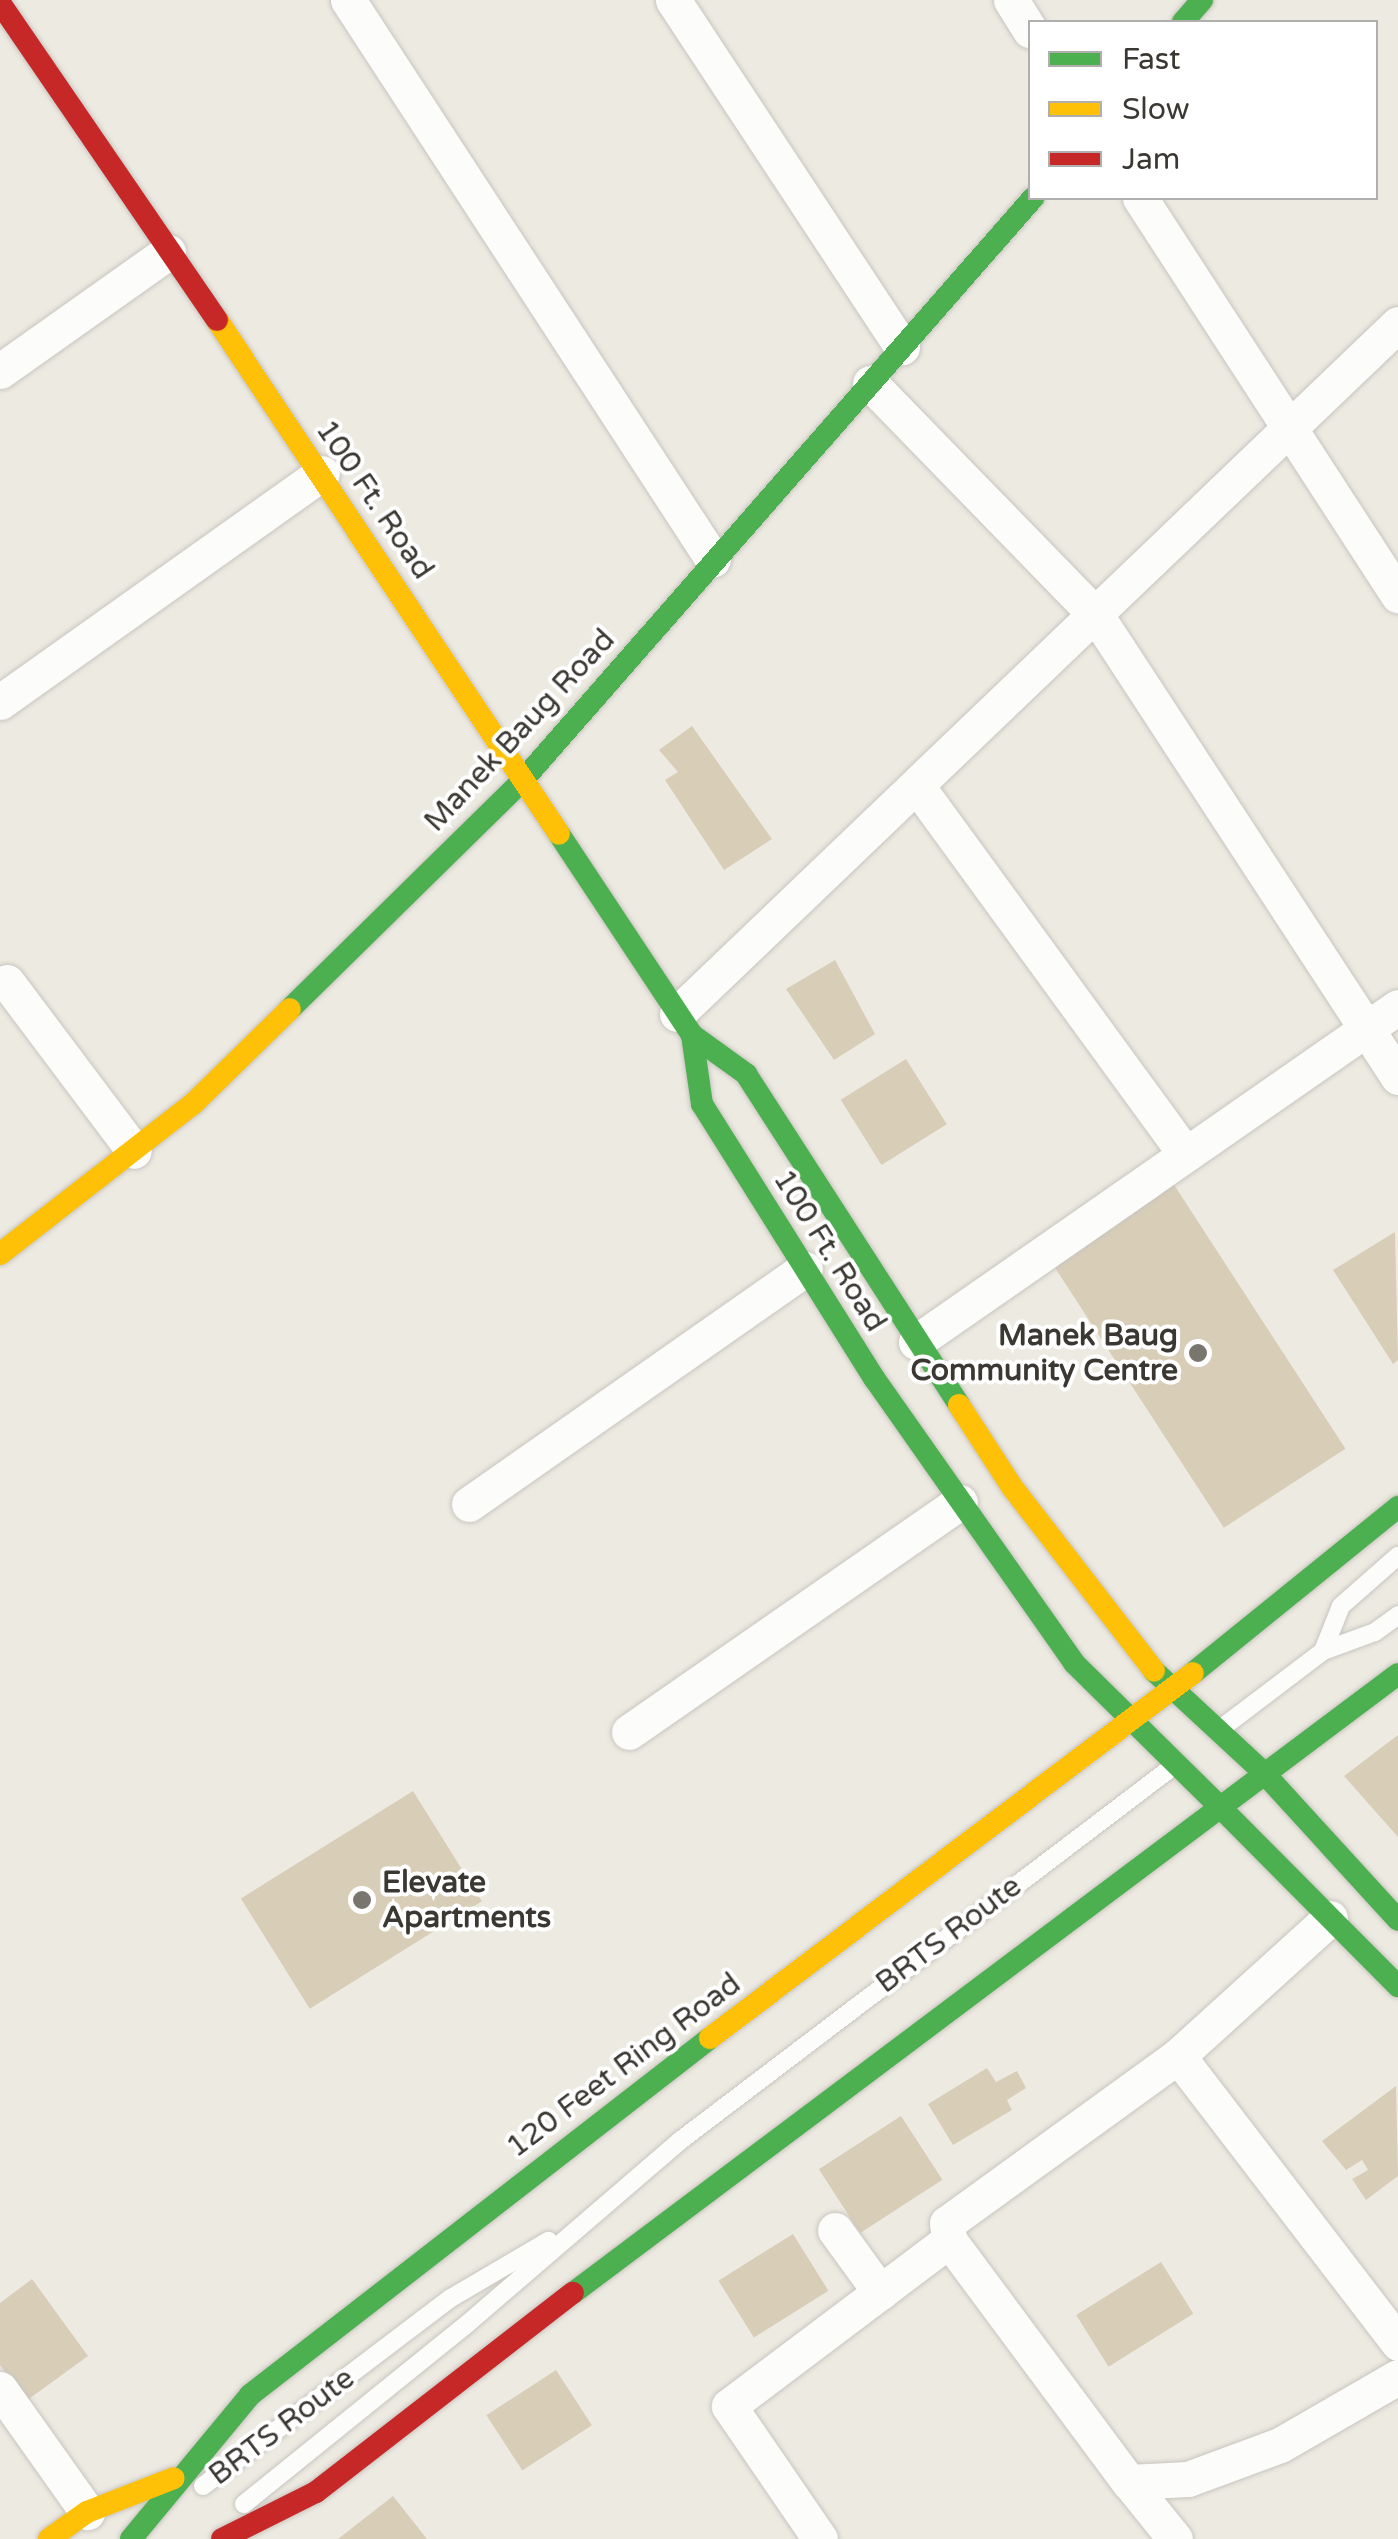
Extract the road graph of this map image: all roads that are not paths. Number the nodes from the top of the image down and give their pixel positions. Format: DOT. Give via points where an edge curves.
graph roads {
  1 [pos="348,0"];
  2 [pos="673,0"];
  3 [pos="1010,0"];
  4 [pos="1202,0"];
  5 [pos="0,3"];
  6 [pos="1186,20"];
  7 [pos="1028,27"];
  8 [pos="14,53"];
  9 [pos="1032,200"];
  10 [pos="1141,200"];
  11 [pos="168,252"];
  12 [pos="1398,324"];
  13 [pos="902,346"];
  14 [pos="0,371"];
  15 [pos="870,383"];
  16 [pos="1291,430"];
  17 [pos="322,473"];
  18 [pos="713,560"];
  19 [pos="1398,596"];
  20 [pos="1096,615"];
  21 [pos="0,702"];
  22 [pos="523,780"];
  23 [pos="916,786"];
  24 [pos="7,982"];
  25 [pos="1398,1006"];
  26 [pos="684,1024"];
  27 [pos="1366,1029"];
  28 [pos="1398,1077"];
  29 [pos="134,1151"];
  30 [pos="1185,1154"];
  31 [pos="0,1254"];
  32 [pos="805,1269"];
  33 [pos="916,1342"];
  34 [pos="960,1502"];
  35 [pos="469,1504"];
  36 [pos="1398,1506"];
  37 [pos="1398,1556"];
  38 [pos="1398,1614"];
  39 [pos="1323,1651"];
  40 [pos="1398,1674"];
  41 [pos="1174,1688"];
  42 [pos="1130,1724"];
  43 [pos="629,1732"];
  44 [pos="1197,1747"];
  45 [pos="1263,1772"];
  46 [pos="1217,1804"];
  47 [pos="1330,1918"];
  48 [pos="1398,1920"];
  49 [pos="1398,1986"];
  50 [pos="1178,2056"];
  51 [pos="579,2222"];
  52 [pos="834,2230"];
  53 [pos="949,2240"];
  54 [pos="880,2292"];
  55 [pos="1398,2343"];
  56 [pos="1398,2377"];
  57 [pos="0,2388"];
  58 [pos="174,2478"];
  59 [pos="1129,2482"];
  60 [pos="316,2492"];
  61 [pos="87,2512"];
  62 [pos="133,2537"];
  63 [pos="49,2539"];
  64 [pos="201,2539"];
  65 [pos="222,2539"];
  66 [pos="279,2539"];
  67 [pos="820,2539"];
  68 [pos="1175,2539"];
  1 -- 18 [label="street"];
  2 -- 13 [label="street"];
  3 -- 7 [label="street"];
  4 -- 6 [label="main road"];
  5 -- 8 [label="main road, 100 Ft. Road"];
  8 -- 11 [label="main road, 100 Ft. Road"];
  9 -- 13 [label="main road, Manek Baug Road"];
  10 -- 16 [label="street"];
  11 -- 14 [label="street"];
  11 -- 17 [label="main road, 100 Ft. Road"];
  12 -- 16 [label="street"];
  13 -- 15 [label="main road, Manek Baug Road"];
  15 -- 18 [label="main road, Manek Baug Road"];
  15 -- 20 [label="street"];
  16 -- 19 [label="street"];
  16 -- 20 [label="street"];
  17 -- 21 [label="street"];
  17 -- 22 [label="main road, 100 Ft. Road"];
  18 -- 22 [label="main road, Manek Baug Road"];
  20 -- 23 [label="street"];
  20 -- 27 [label="street"];
  22 -- 26 [label="main road, 100 Ft. Road"];
  22 -- 29 [label="main road, Manek Baug Road" via="194,1103"];
  23 -- 26 [label="street"];
  23 -- 30 [label="street"];
  24 -- 29 [label="street"];
  25 -- 27 [label="street"];
  26 -- 32 [label="main road, 100 Ft. Road" via="702,1104"];
  26 -- 33 [label="main road, 100 Ft. Road" via="746,1074"];
  27 -- 28 [label="street"];
  27 -- 30 [label="street"];
  29 -- 31 [label="main road, Manek Baug Road"];
  30 -- 33 [label="street"];
  32 -- 34 [label="main road, 100 Ft. Road"];
  32 -- 35 [label="street"];
  33 -- 41 [label="main road, 100 Ft. Road" via="1113,1627"];
  34 -- 42 [label="main road, 100 Ft. Road" via="1074,1663"];
  34 -- 43 [label="street"];
  36 -- 41 [label="main road"];
  37 -- 39 [label="lane" via="1341,1606"];
  38 -- 39 [label="lane, BRTS Route" via="1375,1632"];
  39 -- 44 [label="lane, BRTS Route"];
  40 -- 45 [label="main road"];
  41 -- 42 [label="main road, 120 Feet Ring Road"];
  41 -- 44 [label="main road, 100 Ft. Road"];
  42 -- 44 [label="main road, 100 Ft. Road"];
  42 -- 58 [label="main road, 120 Feet Ring Road" via="588,2128 250,2394"];
  44 -- 45 [label="main road"];
  44 -- 46 [label="main road"];
  44 -- 51 [label="lane, BRTS Route"];
  45 -- 46 [label="main road"];
  45 -- 48 [label="main road"];
  46 -- 47 [label="main road"];
  46 -- 60 [label="main road"];
  47 -- 49 [label="main road"];
  47 -- 50 [label="street"];
  50 -- 53 [label="street" via="947,2223"];
  50 -- 55 [label="street"];
  51 -- 62 [label="lane, BRTS Route" via="451,2298"];
  51 -- 64 [label="lane, BRTS Route" via="467,2324"];
  52 -- 54 [label="street"];
  53 -- 54 [label="street"];
  53 -- 59 [label="street"];
  54 -- 67 [label="street" via="729,2406"];
  56 -- 59 [label="street" via="1280,2444 1188,2480"];
  57 -- 61 [label="street"];
  58 -- 61 [label="main road"];
  58 -- 62 [label="main road, 120 Feet Ring Road"];
  59 -- 68 [label="street"];
  60 -- 65 [label="main road"];
  60 -- 66 [label="main road"];
  61 -- 63 [label="main road"];
}
